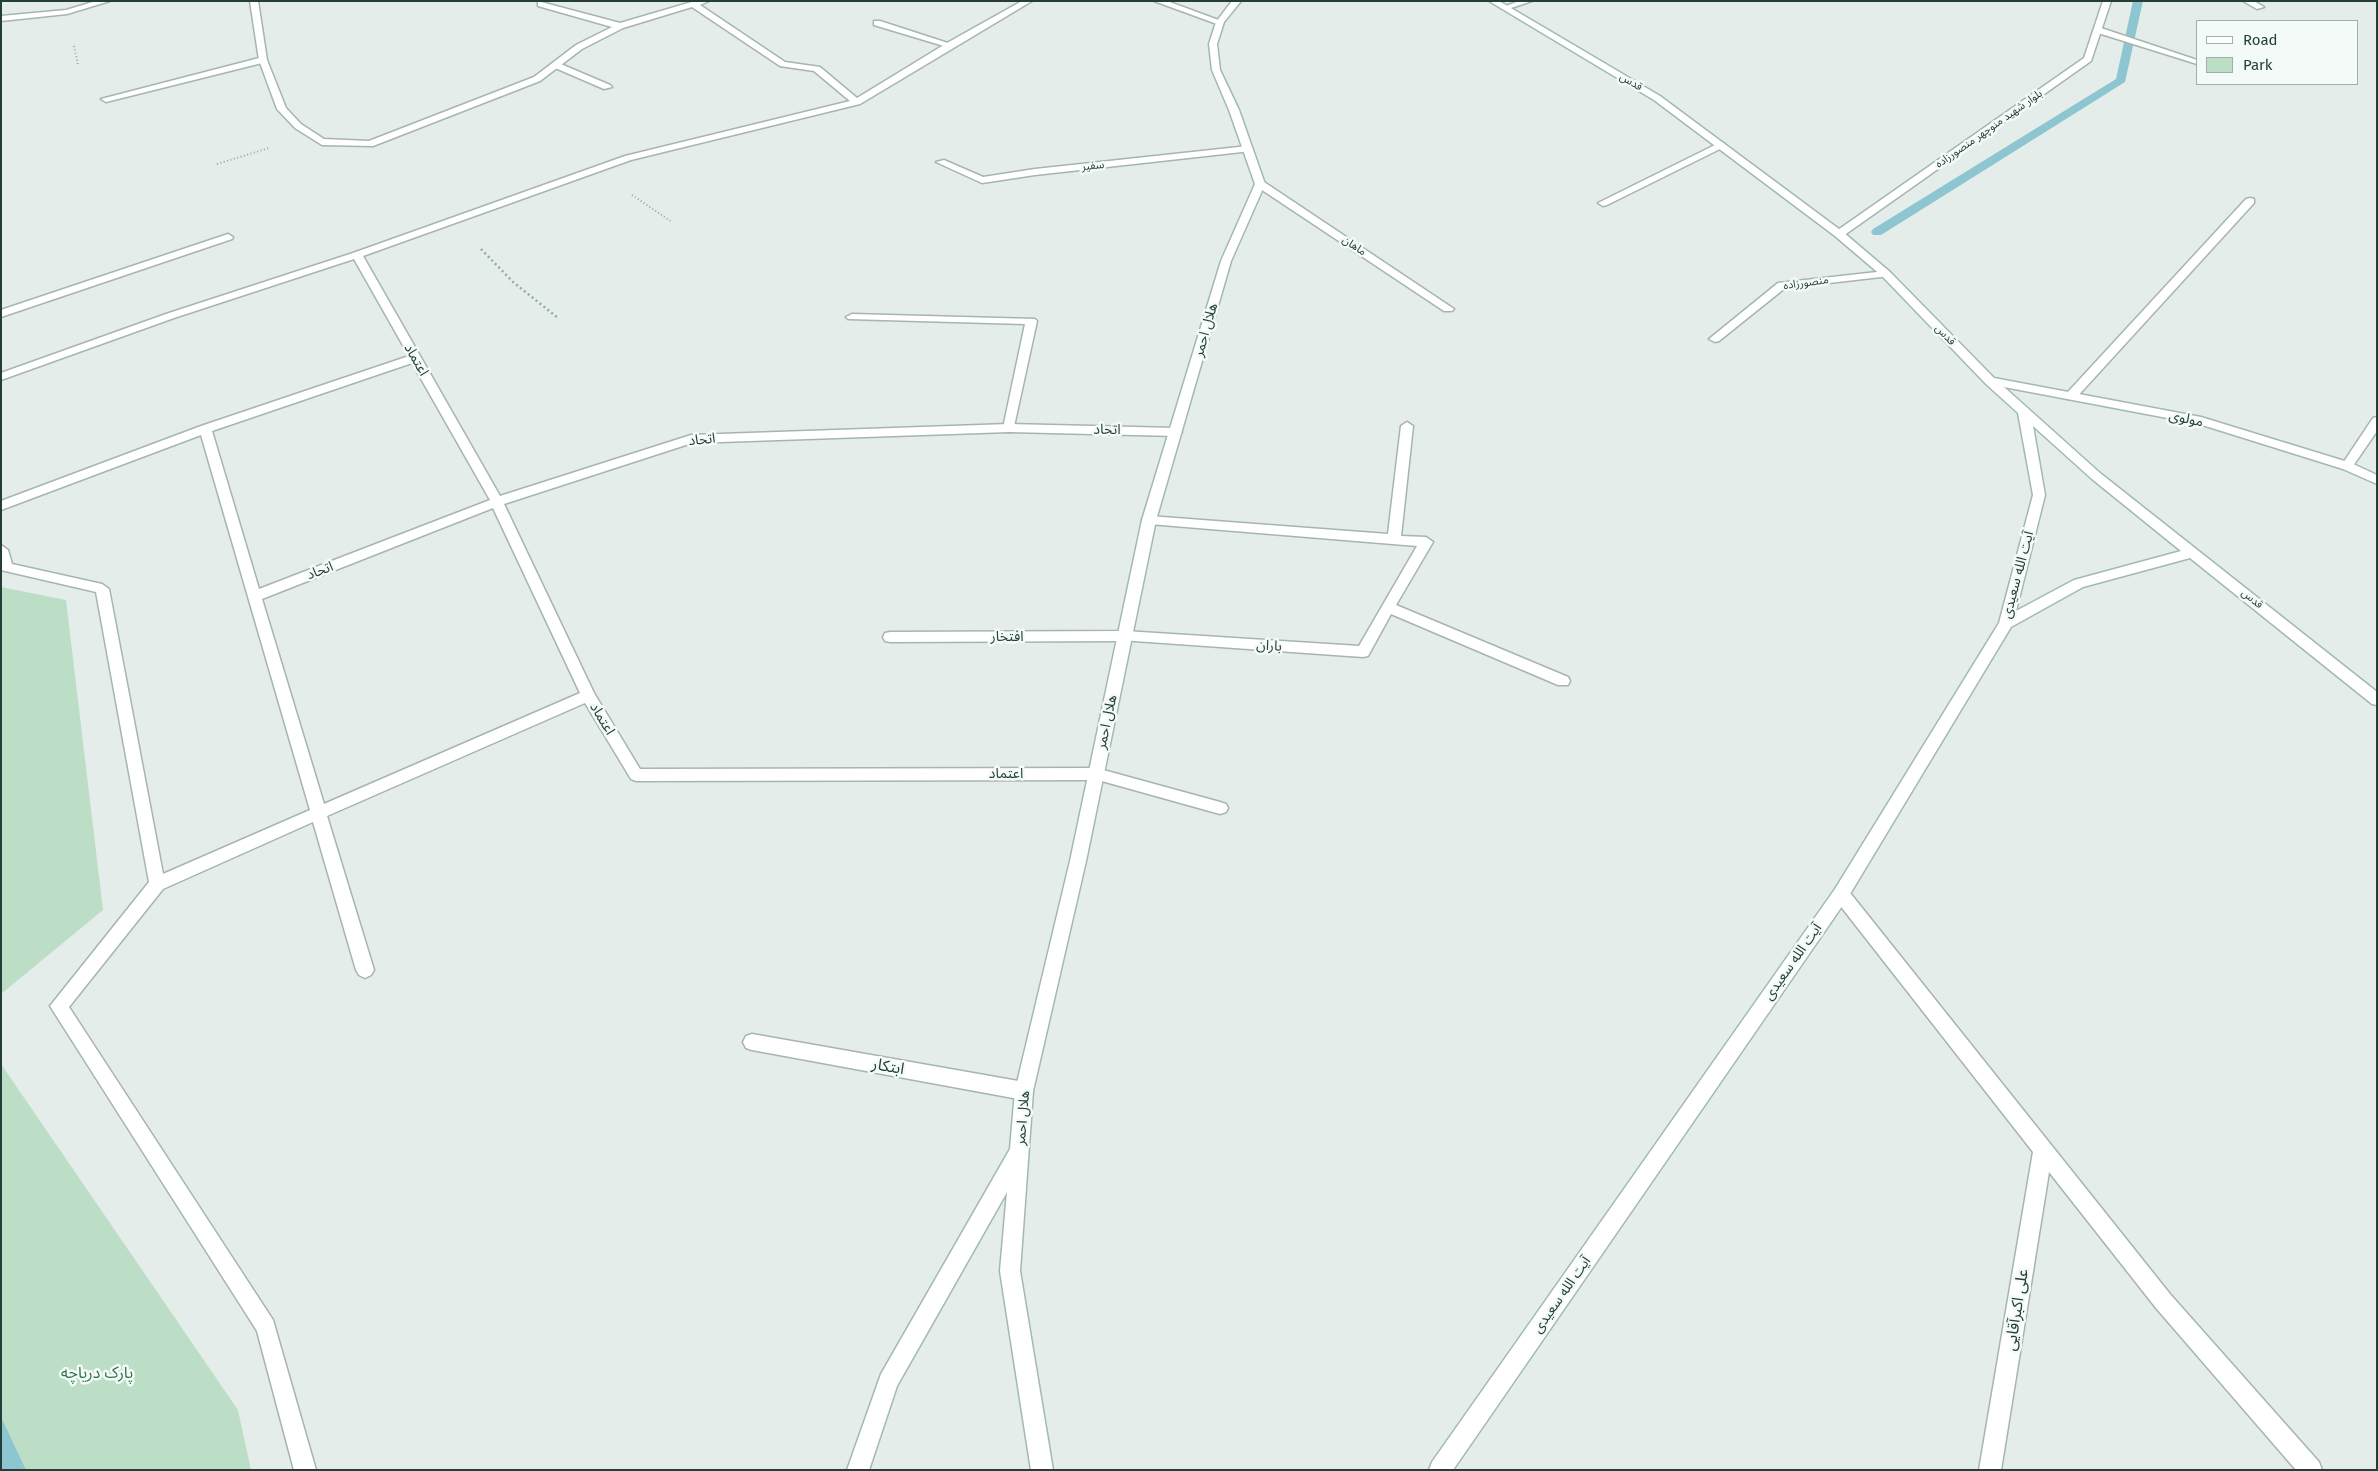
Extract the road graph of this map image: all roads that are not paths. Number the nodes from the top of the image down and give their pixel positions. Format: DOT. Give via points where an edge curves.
graph roads {
  1 [pos="106,1"];
  2 [pos="254,1"];
  3 [pos="705,1"];
  4 [pos="1028,1"];
  5 [pos="1158,1"];
  6 [pos="1238,1"];
  7 [pos="1493,1"];
  8 [pos="1528,1"];
  9 [pos="2107,1"];
  10 [pos="2247,1"];
  11 [pos="541,4"];
  12 [pos="694,5"];
  13 [pos="2260,7"];
  14 [pos="1505,8"];
  15 [pos="1,19"];
  16 [pos="1220,22"];
  17 [pos="877,23"];
  18 [pos="620,26"];
  19 [pos="2098,30"];
  20 [pos="950,45"];
  21 [pos="263,60"];
  22 [pos="2194,62"];
  23 [pos="556,65"];
  24 [pos="607,87"];
  25 [pos="106,99"];
  26 [pos="857,102"];
  27 [pos="1721,144"];
  28 [pos="1248,149"];
  29 [pos="941,162"];
  30 [pos="1260,184"];
  31 [pos="2250,201"];
  32 [pos="1603,204"];
  33 [pos="1839,234"];
  34 [pos="228,237"];
  35 [pos="357,255"];
  36 [pos="1886,274"];
  37 [pos="1448,309"];
  38 [pos="1,314"];
  39 [pos="852,317"];
  40 [pos="1715,339"];
  41 [pos="415,358"];
  42 [pos="1,377"];
  43 [pos="1989,380"];
  44 [pos="2071,396"];
  45 [pos="2024,411"];
  46 [pos="2377,421"];
  47 [pos="1407,426"];
  48 [pos="1009,428"];
  49 [pos="205,429"];
  50 [pos="1176,432"];
  51 [pos="2347,466"];
  52 [pos="2377,480"];
  53 [pos="498,502"];
  54 [pos="1,506"];
  55 [pos="1149,520"];
  56 [pos="1394,540"];
  57 [pos="1,550"];
  58 [pos="2194,552"];
  59 [pos="255,596"];
  60 [pos="1388,608"];
  61 [pos="2006,623"];
  62 [pos="1125,636"];
  63 [pos="890,637"];
  64 [pos="1563,681"];
  65 [pos="588,695"];
  66 [pos="2377,700"];
  67 [pos="1096,774"];
  68 [pos="1220,808"];
  69 [pos="318,813"];
  70 [pos="157,884"];
  71 [pos="1840,894"];
  72 [pos="365,970"];
  73 [pos="752,1042"];
  74 [pos="1024,1091"];
  75 [pos="1020,1149"];
  76 [pos="2043,1150"];
  77 [pos="305,1470"];
  78 [pos="858,1470"];
  79 [pos="1042,1470"];
  80 [pos="1440,1470"];
  81 [pos="1990,1470"];
  82 [pos="2311,1470"];
  1 -- 15 [label="street" via="67,12"];
  2 -- 21 [label="street"];
  3 -- 12 [label="street"];
  4 -- 20 [label="street"];
  5 -- 16 [label="street"];
  6 -- 16 [label="street"];
  7 -- 14 [label="street, قدس"];
  8 -- 14 [label="street"];
  9 -- 19 [label="street, بلوار شهید منوچهر منصورزاده"];
  10 -- 13 [label="street"];
  11 -- 18 [label="street"];
  12 -- 18 [label="street"];
  12 -- 26 [label="street" via="783,64 817,69"];
  14 -- 27 [label="street, قدس" via="1657,98"];
  16 -- 28 [label="street" via="1213,44 1216,70"];
  17 -- 20 [label="street"];
  18 -- 23 [label="street" via="579,48"];
  19 -- 22 [label="street"];
  19 -- 33 [label="street, بلوار شهید منوچهر منصورزاده" via="2088,59"];
  20 -- 26 [label="street"];
  21 -- 23 [label="street" via="282,109 298,126 322,142 370,144 537,79"];
  21 -- 25 [label="street"];
  23 -- 24 [label="street"];
  26 -- 35 [label="street" via="628,158"];
  27 -- 32 [label="street"];
  27 -- 33 [label="street, قدس"];
  28 -- 29 [label="street, سفیر" via="982,180"];
  28 -- 30 [label="street"];
  30 -- 37 [label="street, ماهان"];
  30 -- 50 [label="street, هلال احمر" via="1226,261"];
  31 -- 44 [label="street"];
  33 -- 36 [label="street, قدس"];
  34 -- 38 [label="street"];
  35 -- 41 [label="street, اعتماد"];
  35 -- 42 [label="street" via="170,316"];
  36 -- 40 [label="street, منصورزاده" via="1782,285"];
  36 -- 43 [label="street, قدس"];
  39 -- 48 [label="street" via="1031,321"];
  41 -- 49 [label="street"];
  41 -- 53 [label="street, اعتماد"];
  43 -- 44 [label="street, مولوی"];
  43 -- 45 [label="street, قدس"];
  44 -- 51 [label="street, مولوی" via="2201,421"];
  45 -- 58 [label="street, قدس" via="2096,476"];
  45 -- 61 [label="street, آیت الله سعیدی" via="2039,495"];
  46 -- 51 [label="street"];
  47 -- 56 [label="street"];
  48 -- 50 [label="street, اتحاد"];
  48 -- 53 [label="street, اتحاد" via="691,439"];
  49 -- 54 [label="street"];
  49 -- 59 [label="street"];
  50 -- 55 [label="street, هلال احمر"];
  51 -- 52 [label="street, مولوی"];
  53 -- 59 [label="street, اتحاد"];
  53 -- 65 [label="street, اعتماد"];
  55 -- 56 [label="street"];
  55 -- 62 [label="street, هلال احمر"];
  56 -- 60 [label="street" via="1426,542"];
  57 -- 70 [label="street" via="6,567 102,589"];
  58 -- 61 [label="street" via="2079,583"];
  58 -- 66 [label="street, قدس"];
  59 -- 69 [label="street"];
  60 -- 62 [label="street, باران" via="1363,652"];
  60 -- 64 [label="street"];
  61 -- 71 [label="street, آیت الله سعیدی"];
  62 -- 63 [label="street, افتخار"];
  62 -- 67 [label="street, هلال احمر"];
  65 -- 67 [label="street, اعتماد" via="636,775"];
  65 -- 69 [label="street"];
  67 -- 68 [label="street"];
  67 -- 74 [label="street, هلال احمر"];
  69 -- 70 [label="street"];
  69 -- 72 [label="street"];
  70 -- 77 [label="street" via="59,1006 266,1328"];
  71 -- 76 [label="street"];
  71 -- 80 [label="street, آیت الله سعیدی"];
  73 -- 74 [label="street, ابتکار"];
  74 -- 75 [label="street, هلال احمر"];
  75 -- 78 [label="street" via="888,1381"];
  75 -- 79 [label="street, هلال احمر" via="1010,1271"];
  76 -- 81 [label="street, علی اکبرآقایی"];
  76 -- 82 [label="street" via="2163,1301"];
}
